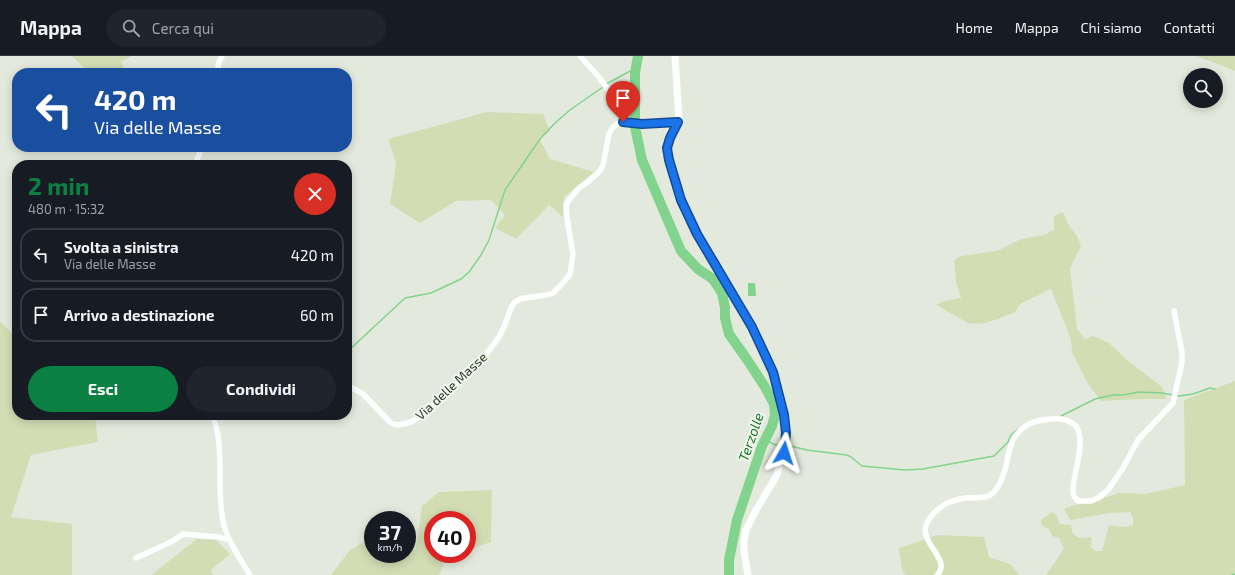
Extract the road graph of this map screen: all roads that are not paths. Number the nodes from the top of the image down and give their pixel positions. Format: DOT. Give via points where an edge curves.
graph roads {
  1 [pos="222,56"];
  2 [pos="580,56"];
  3 [pos="675,56"];
  4 [pos="218,68"];
  5 [pos="624,122"];
  6 [pos="678,122"];
  7 [pos="1174,311"];
  8 [pos="352,388"];
  9 [pos="214,420"];
  10 [pos="228,538"];
  11 [pos="136,558"];
  12 [pos="250,575"];
  13 [pos="748,575"];
  14 [pos="938,575"];
  1 -- 4 [label="street"];
  2 -- 5 [label="street" via="615,99 622,110"];
  3 -- 6 [label="street"];
  5 -- 6 [label="street"];
  5 -- 8 [label="street, Via delle Masse" via="617,124 611,131 600,171 579,188 566,205 573,254 570,274 558,289 547,295 520,299 514,303 499,337 485,356 424,414 411,422 397,425 391,423 363,394"];
  6 -- 13 [label="street" via="667,148 681,200 697,234 752,327 773,372 784,415 785,444 778,472 746,530 744,552"];
  7 -- 14 [label="street" via="1182,362 1173,403 1138,440 1108,490 1091,501 1078,501 1074,496 1080,436 1074,424 1056,419 1029,423 1013,438 1003,477 994,493 989,496 960,499 944,505 934,512 927,523 924,530 926,537 942,564 942,570"];
  9 -- 10 [label="street" via="217,429 223,521"];
  10 -- 11 [label="street" via="183,534"];
  10 -- 12 [label="street"];
}
